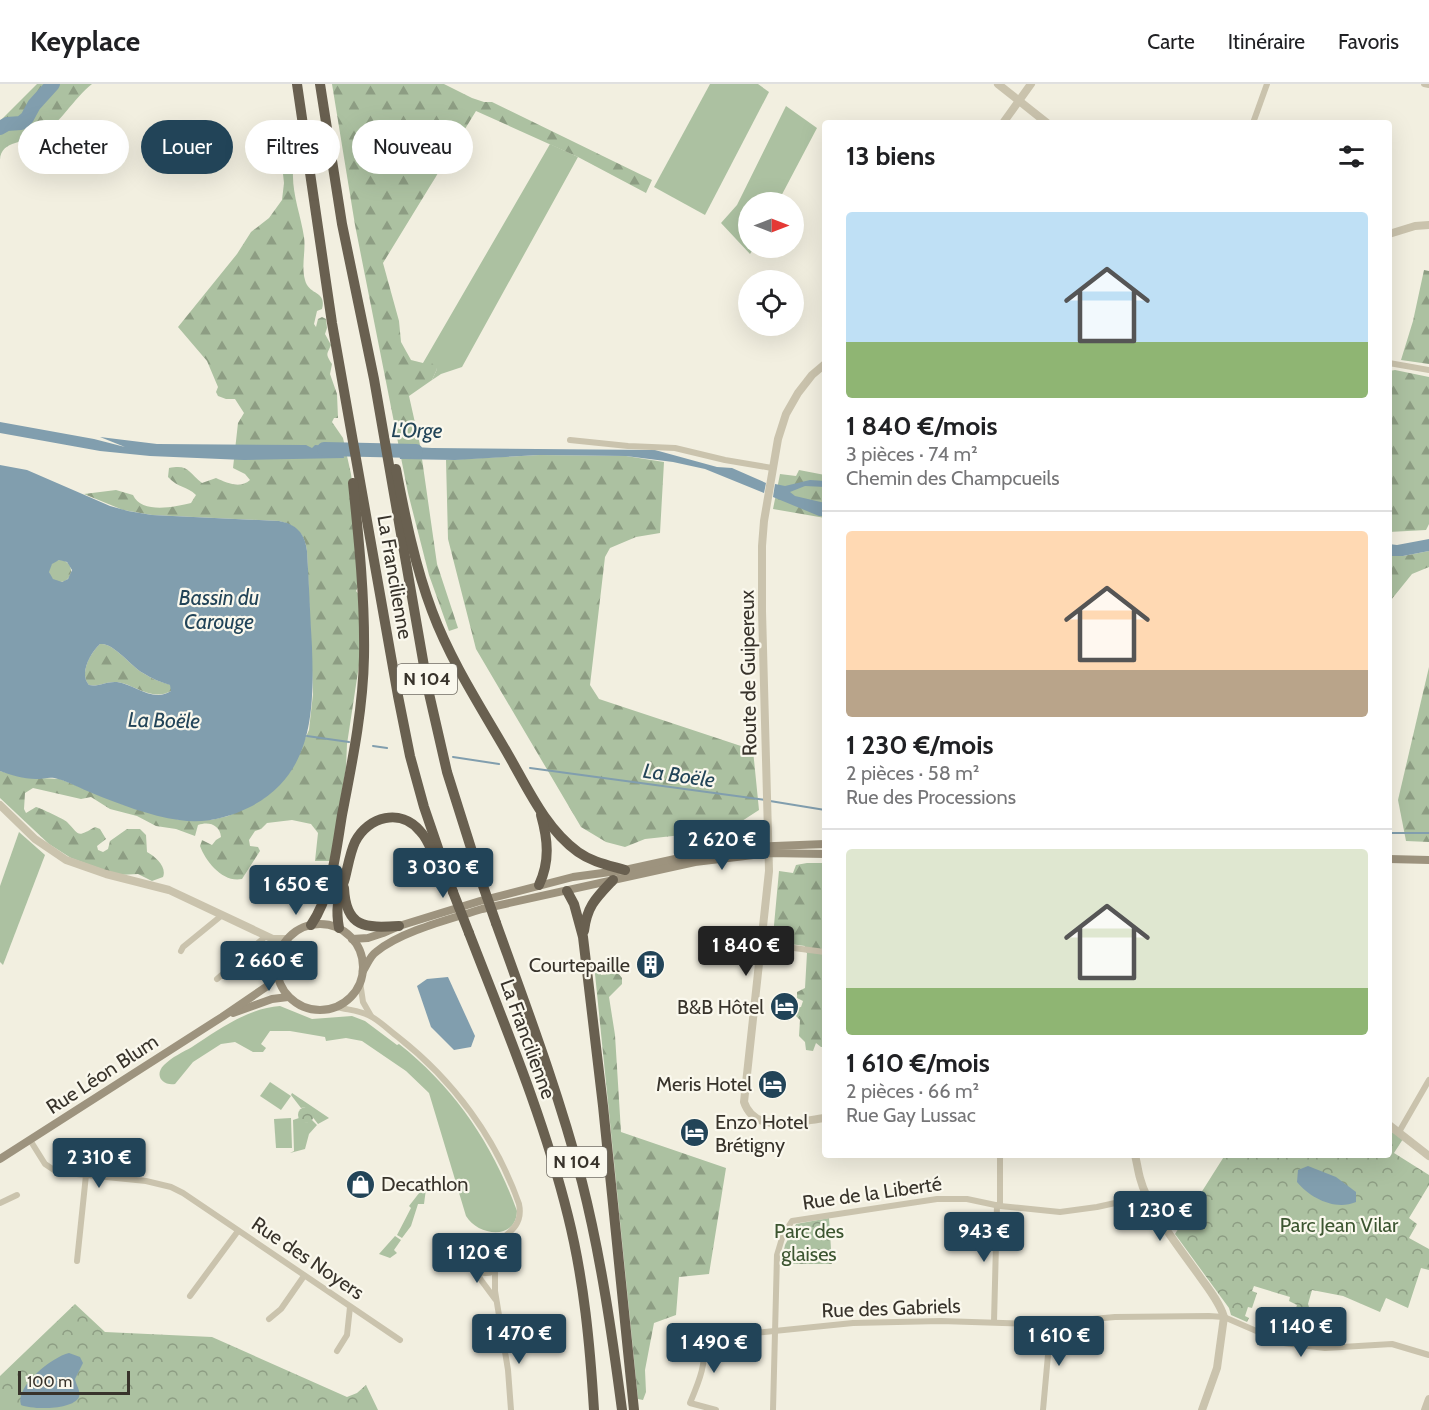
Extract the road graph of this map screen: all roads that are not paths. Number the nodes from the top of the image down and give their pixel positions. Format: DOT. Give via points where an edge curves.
graph roads {
  1 [pos="297,84"];
  2 [pos="320,84"];
  3 [pos="998,84"];
  4 [pos="1031,84"];
  5 [pos="1267,84"];
  6 [pos="1424,84"];
  7 [pos="1429,85"];
  8 [pos="1020,102"];
  9 [pos="1005,120"];
  10 [pos="1043,120"];
  11 [pos="1254,120"];
  12 [pos="1429,225"];
  13 [pos="1392,233"];
  14 [pos="1392,364"];
  15 [pos="822,367"];
  16 [pos="1429,370"];
  17 [pos="570,440"];
  18 [pos="357,465"];
  19 [pos="772,468"];
  20 [pos="393,471"];
  21 [pos="0,805"];
  22 [pos="539,809"];
  23 [pos="822,844"];
  24 [pos="769,850"];
  25 [pos="822,854"];
  26 [pos="1392,854"];
  27 [pos="1429,855"];
  28 [pos="1392,860"];
  29 [pos="1429,860"];
  30 [pos="625,870"];
  31 [pos="448,877"];
  32 [pos="614,880"];
  33 [pos="554,881"];
  34 [pos="344,882"];
  35 [pos="539,885"];
  36 [pos="567,891"];
  37 [pos="530,898"];
  38 [pos="221,916"];
  39 [pos="311,924"];
  40 [pos="399,926"];
  41 [pos="339,928"];
  42 [pos="583,937"];
  43 [pos="269,938"];
  44 [pos="287,939"];
  45 [pos="352,939"];
  46 [pos="762,944"];
  47 [pos="281,947"];
  48 [pos="181,951"];
  49 [pos="822,952"];
  50 [pos="363,971"];
  51 [pos="277,974"];
  52 [pos="217,979"];
  53 [pos="360,982"];
  54 [pos="288,997"];
  55 [pos="337,1007"];
  56 [pos="371,1016"];
  57 [pos="222,1017"];
  58 [pos="1429,1080"];
  59 [pos="822,1118"];
  60 [pos="1392,1127"];
  61 [pos="1399,1132"];
  62 [pos="30,1140"];
  63 [pos="1429,1155"];
  64 [pos="1000,1158"];
  65 [pos="1136,1158"];
  66 [pos="0,1159"];
  67 [pos="86,1175"];
  68 [pos="17,1195"];
  69 [pos="1147,1196"];
  70 [pos="0,1203"];
  71 [pos="999,1206"];
  72 [pos="238,1231"];
  73 [pos="498,1242"];
  74 [pos="77,1261"];
  75 [pos="495,1271"];
  76 [pos="477,1272"];
  77 [pos="304,1276"];
  78 [pos="190,1296"];
  79 [pos="496,1299"];
  80 [pos="350,1307"];
  81 [pos="1224,1317"];
  82 [pos="269,1319"];
  83 [pos="994,1322"];
  84 [pos="1051,1322"];
  85 [pos="776,1332"];
  86 [pos="400,1340"];
  87 [pos="337,1351"];
  88 [pos="1429,1355"];
  89 [pos="1429,1399"];
  90 [pos="511,1410"];
  91 [pos="594,1410"];
  92 [pos="622,1410"];
  93 [pos="634,1410"];
  94 [pos="716,1410"];
  95 [pos="773,1410"];
  96 [pos="1043,1410"];
  97 [pos="1202,1410"];
  98 [pos="1425,1410"];
  1 -- 18 [label="highway, La Francilienne / N 104"];
  2 -- 20 [label="highway, La Francilienne / N 104" via="342,224"];
  3 -- 8 [label="street"];
  4 -- 8 [label="street"];
  5 -- 11 [label="street"];
  6 -- 7 [label="street"];
  8 -- 9 [label="street"];
  8 -- 10 [label="street"];
  12 -- 13 [label="street"];
  14 -- 16 [label="street"];
  15 -- 19 [label="street, Route de Guipereux" via="798,393 786,414"];
  17 -- 19 [label="street" via="675,448"];
  18 -- 31 [label="highway, La Francilienne / N 104" via="410,756"];
  18 -- 39 [label="highway" via="353,479 363,618 362,687 334,860 322,904"];
  19 -- 24 [label="street, Route de Guipereux" via="762,546"];
  20 -- 22 [label="highway" via="432,611 467,683"];
  20 -- 92 [label="highway, La Francilienne / N 104, bridge" via="440,744 582,1183 599,1259"];
  21 -- 38 [label="street" via="66,860 169,890"];
  22 -- 30 [label="highway" via="579,852"];
  22 -- 35 [label="highway" via="548,847"];
  23 -- 24 [label="main road"];
  24 -- 25 [label="main road"];
  24 -- 30 [label="main road" via="695,854"];
  24 -- 32 [label="main road"];
  24 -- 46 [label="street, Route de Guipereux"];
  26 -- 27 [label="main road"];
  28 -- 29 [label="main road"];
  30 -- 33 [label="main road"];
  31 -- 34 [label="highway" via="420,831 411,823 392,817 381,818 362,831"];
  31 -- 91 [label="highway, La Francilienne / N 104, bridge" via="560,1185 585,1304"];
  32 -- 36 [label="main road"];
  32 -- 42 [label="highway" via="590,907"];
  33 -- 35 [label="main road"];
  33 -- 36 [label="main road"];
  34 -- 40 [label="highway" via="346,909 357,922 376,927"];
  34 -- 41 [label="highway" via="336,913"];
  35 -- 37 [label="main road"];
  35 -- 40 [label="main road"];
  36 -- 37 [label="main road"];
  36 -- 42 [label="highway"];
  37 -- 50 [label="main road" via="410,934 374,953"];
  38 -- 43 [label="street"];
  38 -- 48 [label="street"];
  39 -- 41 [label="main road"];
  39 -- 44 [label="main road"];
  40 -- 45 [label="main road" via="368,938"];
  41 -- 45 [label="main road"];
  42 -- 93 [label="highway"];
  43 -- 44 [label="street"];
  43 -- 47 [label="street"];
  43 -- 52 [label="street"];
  44 -- 47 [label="main road"];
  45 -- 50 [label="main road" via="362,956"];
  46 -- 49 [label="street"];
  46 -- 59 [label="street, Route de Guipereux" via="744,1102 752,1117 767,1123"];
  47 -- 51 [label="main road"];
  50 -- 53 [label="main road"];
  51 -- 54 [label="main road"];
  51 -- 57 [label="main road, Rue Léon Blum" via="266,987"];
  53 -- 55 [label="main road" via="349,999"];
  53 -- 56 [label="street" via="363,1002"];
  54 -- 55 [label="main road" via="314,1010"];
  54 -- 57 [label="main road, Rue Léon Blum"];
  55 -- 56 [label="street"];
  56 -- 73 [label="street" via="448,1082 496,1152 520,1212 515,1228"];
  57 -- 62 [label="main road, Rue Léon Blum"];
  58 -- 61 [label="street"];
  60 -- 61 [label="street"];
  61 -- 63 [label="street"];
  62 -- 66 [label="main road, Rue Léon Blum"];
  62 -- 67 [label="street, Rue des Noyers" via="50,1168"];
  64 -- 71 [label="street"];
  65 -- 69 [label="street"];
  67 -- 72 [label="street, Rue des Noyers" via="160,1184 183,1193"];
  67 -- 74 [label="street"];
  68 -- 70 [label="street"];
  69 -- 71 [label="street, Rue de la Liberté" via="1060,1212"];
  69 -- 81 [label="street"];
  71 -- 83 [label="street"];
  71 -- 85 [label="street, Rue de la Liberté" via="968,1199 937,1199 792,1221 777,1255"];
  72 -- 77 [label="street, Rue des Noyers"];
  72 -- 78 [label="street"];
  73 -- 75 [label="street" via="504,1257"];
  73 -- 76 [label="street" via="485,1237 471,1244 467,1255"];
  75 -- 76 [label="street"];
  75 -- 79 [label="street"];
  76 -- 79 [label="street"];
  77 -- 80 [label="street, Rue des Noyers"];
  77 -- 82 [label="street"];
  79 -- 90 [label="street"];
  80 -- 86 [label="street, Rue des Noyers"];
  80 -- 87 [label="street" via="346,1335"];
  81 -- 84 [label="street, Rue des Gabriels" via="1115,1317"];
  81 -- 88 [label="street" via="1284,1343 1321,1348 1392,1344"];
  81 -- 97 [label="street" via="1217,1368"];
  83 -- 84 [label="street, Rue des Gabriels"];
  83 -- 85 [label="street, Rue des Gabriels" via="854,1323"];
  84 -- 96 [label="street"];
  85 -- 94 [label="street, Rue des Gabriels" via="705,1338 705,1364 690,1403"];
  85 -- 95 [label="street, Rue de la Liberté"];
  89 -- 98 [label="street"];
}
